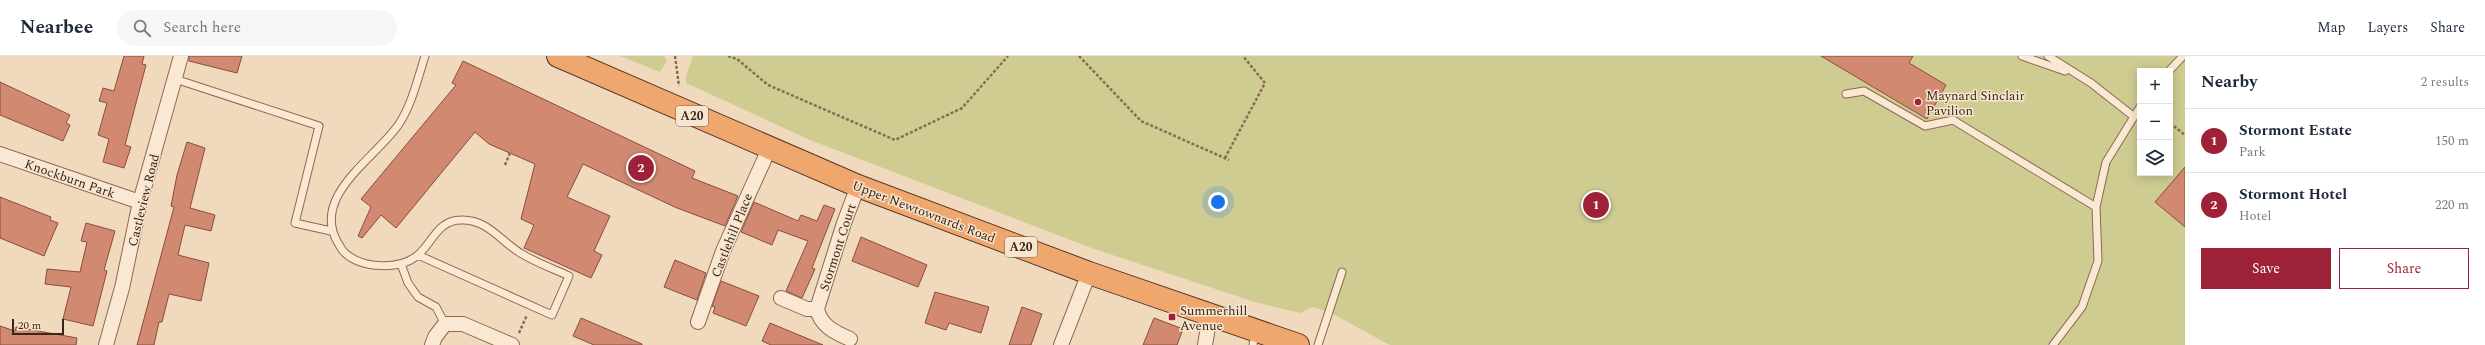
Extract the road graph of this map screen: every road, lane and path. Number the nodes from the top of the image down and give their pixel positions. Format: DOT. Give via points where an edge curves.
graph roads {
  1 [pos="181,56"];
  2 [pos="425,56"];
  3 [pos="558,56"];
  4 [pos="675,56"];
  5 [pos="728,56"];
  6 [pos="1008,56"];
  7 [pos="1079,56"];
  8 [pos="1243,56"];
  9 [pos="2022,56"];
  10 [pos="2048,56"];
  11 [pos="2184,56"];
  12 [pos="737,58"];
  13 [pos="2173,68"];
  14 [pos="2077,75"];
  15 [pos="175,79"];
  16 [pos="679,86"];
  17 [pos="1846,94"];
  18 [pos="2137,111"];
  19 [pos="2133,116"];
  20 [pos="2173,125"];
  21 [pos="2185,135"];
  22 [pos="769,149"];
  23 [pos="510,153"];
  24 [pos="0,154"];
  25 [pos="1225,158"];
  26 [pos="1229,160"];
  27 [pos="505,165"];
  28 [pos="858,186"];
  29 [pos="140,202"];
  30 [pos="2096,207"];
  31 [pos="331,231"];
  32 [pos="418,255"];
  33 [pos="401,264"];
  34 [pos="1342,272"];
  35 [pos="1089,273"];
  36 [pos="781,298"];
  37 [pos="531,305"];
  38 [pos="817,309"];
  39 [pos="1210,315"];
  40 [pos="698,322"];
  41 [pos="445,324"];
  42 [pos="1255,338"];
  43 [pos="850,339"];
  44 [pos="514,342"];
  45 [pos="1064,344"];
  46 [pos="106,345"];
  47 [pos="432,345"];
  48 [pos="1205,345"];
  49 [pos="1298,345"];
  50 [pos="1318,345"];
  51 [pos="2053,345"];
  1 -- 15 [label="street, Castleview Road"];
  2 -- 31 [label="lane" via="400,122 388,139 344,185 334,202"];
  3 -- 22 [label="highway, Upper Newtownards Road / A20"];
  4 -- 16 [label="path"];
  5 -- 12 [label="path"];
  6 -- 12 [label="path" via="962,108 895,140 768,85"];
  7 -- 25 [label="path" via="1141,121"];
  8 -- 25 [label="path" via="1265,83"];
  9 -- 14 [label="lane"];
  10 -- 14 [label="lane"];
  11 -- 13 [label="lane"];
  14 -- 19 [label="lane" via="2091,82"];
  15 -- 29 [label="street, Castleview Road"];
  15 -- 31 [label="lane" via="319,126 294,223"];
  17 -- 30 [label="lane" via="1864,91 1925,126 1953,120"];
  18 -- 19 [label="lane"];
  19 -- 30 [label="lane" via="2106,162"];
  20 -- 21 [label="path"];
  22 -- 28 [label="highway, Upper Newtownards Road / A20"];
  22 -- 40 [label="street, Castlehill Place" via="723,251"];
  23 -- 27 [label="path"];
  24 -- 29 [label="street, Knockburn Park"];
  25 -- 26 [label="path"];
  28 -- 35 [label="highway, Upper Newtownards Road / A20"];
  28 -- 38 [label="street, Stormont Court"];
  29 -- 46 [label="street, Castleview Road" via="122,288"];
  30 -- 51 [label="lane" via="2098,261 2082,307"];
  31 -- 33 [label="lane" via="344,253 360,261 377,266"];
  32 -- 33 [label="lane"];
  32 -- 37 [label="lane"];
  32 -- 37 [label="lane" via="438,230 448,222 478,222 494,231 522,254 569,276 552,315"];
  33 -- 41 [label="lane" via="408,283 418,297 436,307"];
  34 -- 50 [label="lane"];
  35 -- 39 [label="highway, Upper Newtownards Road / A20"];
  35 -- 45 [label="street"];
  36 -- 38 [label="street, Stormont Court" via="806,309"];
  37 -- 44 [label="path"];
  38 -- 43 [label="street, Stormont Court" via="820,320"];
  39 -- 42 [label="highway, Upper Newtownards Road / A20"];
  39 -- 48 [label="street"];
  41 -- 44 [label="street" via="463,324"];
  41 -- 47 [label="street"];
  42 -- 49 [label="highway, Upper Newtownards Road / A20"];
}
